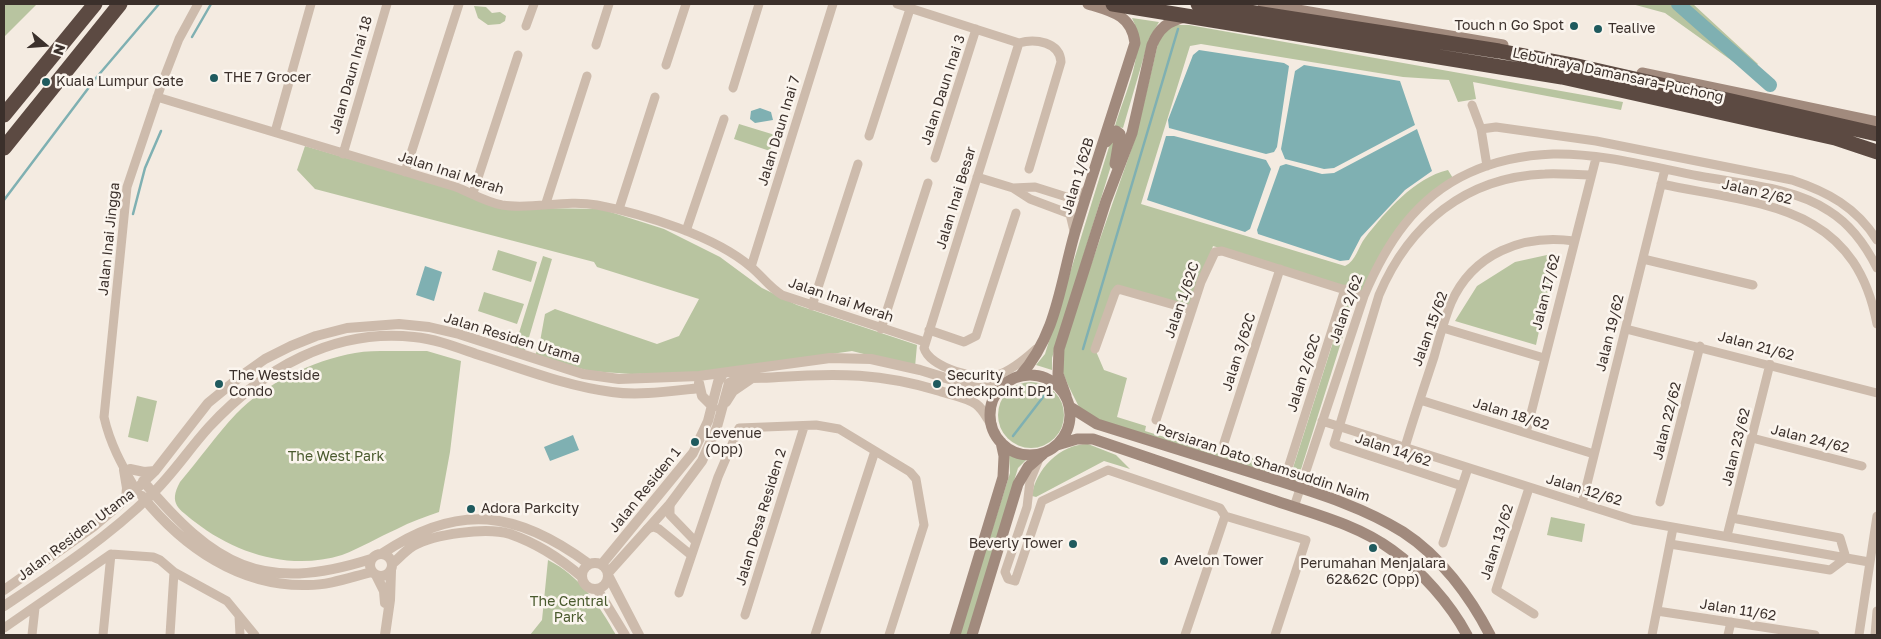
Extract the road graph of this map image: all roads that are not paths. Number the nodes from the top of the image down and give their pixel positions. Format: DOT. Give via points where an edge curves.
graph roads {
  1 [pos="95,4"];
  2 [pos="120,4"];
  3 [pos="198,4"];
  4 [pos="311,4"];
  5 [pos="387,4"];
  6 [pos="458,4"];
  7 [pos="534,4"];
  8 [pos="610,4"];
  9 [pos="686,4"];
  10 [pos="759,4"];
  11 [pos="833,4"];
  12 [pos="897,4"];
  13 [pos="1088,4"];
  14 [pos="1113,4"];
  15 [pos="1262,4"];
  16 [pos="910,9"];
  17 [pos="1195,9"];
  18 [pos="526,26"];
  19 [pos="976,29"];
  20 [pos="1019,43"];
  21 [pos="596,45"];
  22 [pos="518,55"];
  23 [pos="666,65"];
  24 [pos="587,76"];
  25 [pos="732,88"];
  26 [pos="157,97"];
  27 [pos="655,97"];
  28 [pos="1472,105"];
  29 [pos="4,115"];
  30 [pos="724,119"];
  31 [pos="1877,122"];
  32 [pos="1481,129"];
  33 [pos="275,132"];
  34 [pos="1877,134"];
  35 [pos="869,136"];
  36 [pos="1102,147"];
  37 [pos="4,148"];
  38 [pos="1877,152"];
  39 [pos="343,154"];
  40 [pos="935,158"];
  41 [pos="1596,158"];
  42 [pos="858,164"];
  43 [pos="1713,164"];
  44 [pos="1487,166"];
  45 [pos="1029,169"];
  46 [pos="1665,169"];
  47 [pos="405,172"];
  48 [pos="1590,175"];
  49 [pos="977,176"];
  50 [pos="1710,178"];
  51 [pos="928,183"];
  52 [pos="1661,184"];
  53 [pos="1445,186"];
  54 [pos="1013,188"];
  55 [pos="1089,188"];
  56 [pos="1044,190"];
  57 [pos="1785,192"];
  58 [pos="472,193"];
  59 [pos="1106,201"];
  60 [pos="1453,201"];
  61 [pos="1040,202"];
  62 [pos="546,203"];
  63 [pos="1780,208"];
  64 [pos="619,209"];
  65 [pos="1016,213"];
  66 [pos="686,231"];
  67 [pos="1074,236"];
  68 [pos="1877,240"];
  69 [pos="1574,241"];
  70 [pos="1643,259"];
  71 [pos="751,267"];
  72 [pos="1877,268"];
  73 [pos="1280,269"];
  74 [pos="1753,285"];
  75 [pos="1346,289"];
  76 [pos="1364,296"];
  77 [pos="812,306"];
  78 [pos="1192,310"];
  79 [pos="1877,324"];
  80 [pos="347,328"];
  81 [pos="1443,328"];
  82 [pos="1626,328"];
  83 [pos="881,329"];
  84 [pos="929,330"];
  85 [pos="350,339"];
  86 [pos="1046,339"];
  87 [pos="925,342"];
  88 [pos="1700,346"];
  89 [pos="1095,349"];
  90 [pos="1544,358"];
  91 [pos="1770,364"];
  92 [pos="723,374"];
  93 [pos="699,376"];
  94 [pos="753,378"];
  95 [pos="1016,378"];
  96 [pos="729,383"];
  97 [pos="700,388"];
  98 [pos="1877,393"];
  99 [pos="1420,400"];
  100 [pos="1068,402"];
  101 [pos="724,404"];
  102 [pos="713,407"];
  103 [pos="1156,420"];
  104 [pos="1322,421"];
  105 [pos="992,425"];
  106 [pos="1338,426"];
  107 [pos="804,428"];
  108 [pos="1526,432"];
  109 [pos="1752,438"];
  110 [pos="1001,442"];
  111 [pos="1224,443"];
  112 [pos="1057,445"];
  113 [pos="1404,447"];
  114 [pos="875,451"];
  115 [pos="1043,454"];
  116 [pos="1594,454"];
  117 [pos="1288,465"];
  118 [pos="1862,466"];
  119 [pos="1468,468"];
  120 [pos="127,469"];
  121 [pos="155,471"];
  122 [pos="169,474"];
  123 [pos="139,485"];
  124 [pos="1462,486"];
  125 [pos="1300,488"];
  126 [pos="1529,488"];
  127 [pos="149,497"];
  128 [pos="126,499"];
  129 [pos="1660,502"];
  130 [pos="164,504"];
  131 [pos="670,504"];
  132 [pos="1582,504"];
  133 [pos="1294,507"];
  134 [pos="1225,516"];
  135 [pos="1877,516"];
  136 [pos="126,517"];
  137 [pos="1732,518"];
  138 [pos="163,519"];
  139 [pos="1672,528"];
  140 [pos="647,529"];
  141 [pos="1727,536"];
  142 [pos="695,541"];
  143 [pos="1443,543"];
  144 [pos="1670,544"];
  145 [pos="383,553"];
  146 [pos="110,554"];
  147 [pos="691,555"];
  148 [pos="1846,558"];
  149 [pos="371,559"];
  150 [pos="1869,562"];
  151 [pos="589,564"];
  152 [pos="602,564"];
  153 [pos="391,567"];
  154 [pos="174,572"];
  155 [pos="374,574"];
  156 [pos="608,575"];
  157 [pos="582,576"];
  158 [pos="597,589"];
  159 [pos="4,590"];
  160 [pos="679,593"];
  161 [pos="4,606"];
  162 [pos="35,608"];
  163 [pos="1657,611"];
  164 [pos="1877,611"];
  165 [pos="1534,614"];
  166 [pos="239,615"];
  167 [pos="745,615"];
  168 [pos="388,616"];
  169 [pos="1731,622"];
  170 [pos="4,628"];
  171 [pos="32,635"];
  172 [pos="103,635"];
  173 [pos="170,635"];
  174 [pos="240,635"];
  175 [pos="254,635"];
  176 [pos="385,635"];
  177 [pos="625,635"];
  178 [pos="639,635"];
  179 [pos="816,635"];
  180 [pos="889,635"];
  181 [pos="955,635"];
  182 [pos="972,635"];
  183 [pos="1185,635"];
  184 [pos="1275,635"];
  185 [pos="1467,635"];
  186 [pos="1490,635"];
  187 [pos="1652,635"];
  188 [pos="1728,635"];
  189 [pos="1815,635"];
  190 [pos="1858,635"];
  191 [pos="1875,635"];
  1 -- 29 [label="highway"];
  2 -- 37 [label="highway"];
  3 -- 26 [label="street, Jalan Inai Jingga" via="179,39"];
  4 -- 33 [label="street"];
  5 -- 39 [label="street, Jalan Daun Inai 18"];
  6 -- 47 [label="street"];
  7 -- 18 [label="street"];
  8 -- 21 [label="street"];
  9 -- 23 [label="street"];
  10 -- 25 [label="street"];
  11 -- 71 [label="street, Jalan Daun Inai 7"];
  12 -- 16 [label="street"];
  13 -- 36 [label="main road, Jalan 1/62B" via="1118,15 1129,23 1134,32 1135,43"];
  14 -- 17 [label="highway, Lebuhraya Damansara–Puchong"];
  15 -- 31 [label="main road" via="1558,55"];
  16 -- 19 [label="street"];
  16 -- 35 [label="street"];
  17 -- 34 [label="highway" via="1498,51"];
  17 -- 38 [label="highway, Lebuhraya Damansara–Puchong" via="1562,77 1835,138"];
  17 -- 59 [label="main road" via="1158,31 1152,44 1132,132"];
  19 -- 20 [label="street"];
  19 -- 40 [label="street, Jalan Daun Inai 3"];
  20 -- 45 [label="street" via="1036,40 1054,47 1061,62"];
  20 -- 49 [label="street, Jalan Inai Besar"];
  22 -- 58 [label="street"];
  24 -- 62 [label="street"];
  26 -- 33 [label="street, Jalan Inai Merah"];
  26 -- 120 [label="street, Jalan Inai Jingga" via="127,187 104,417 108,436"];
  27 -- 64 [label="street"];
  28 -- 32 [label="street"];
  30 -- 66 [label="street"];
  32 -- 43 [label="street, Jalan 2/62" via="1496,127 1596,141"];
  32 -- 44 [label="street"];
  33 -- 39 [label="street, Jalan Inai Merah"];
  36 -- 55 [label="main road, Jalan 1/62B"];
  36 -- 59 [label="main road" via="1113,132 1120,134 1121,142"];
  39 -- 47 [label="street, Jalan Inai Merah"];
  41 -- 44 [label="street, Jalan 2/62" via="1554,154 1517,157"];
  41 -- 46 [label="street, Jalan 2/62"];
  41 -- 48 [label="street, Jalan 17/62"];
  42 -- 77 [label="street"];
  43 -- 50 [label="street, Jalan 2/62"];
  43 -- 68 [label="street, Jalan 2/62" via="1792,180 1818,189 1855,212"];
  44 -- 53 [label="street, Jalan 2/62"];
  46 -- 50 [label="street, Jalan 2/62"];
  46 -- 52 [label="street, Jalan 19/62"];
  47 -- 58 [label="street, Jalan Inai Merah"];
  48 -- 60 [label="street, Jalan 2/62" via="1544,174 1500,181"];
  48 -- 69 [label="street, Jalan 17/62"];
  49 -- 54 [label="street"];
  49 -- 84 [label="street, Jalan Inai Besar"];
  50 -- 57 [label="street, Jalan 2/62"];
  51 -- 83 [label="street"];
  52 -- 63 [label="street, Jalan 2/62"];
  52 -- 70 [label="street, Jalan 19/62"];
  53 -- 60 [label="street"];
  53 -- 76 [label="street, Jalan 2/62" via="1421,205 1394,237 1378,262"];
  54 -- 56 [label="street"];
  54 -- 61 [label="street"];
  55 -- 56 [label="street" via="1074,198"];
  55 -- 67 [label="main road, Jalan 1/62B"];
  56 -- 61 [label="street"];
  57 -- 63 [label="street"];
  57 -- 72 [label="street, Jalan 2/62" via="1829,210 1843,221 1863,244"];
  58 -- 62 [label="street, Jalan Inai Merah" via="501,204 524,206"];
  59 -- 100 [label="main road" via="1058,355 1058,374"];
  60 -- 106 [label="street, Jalan 2/62" via="1417,233 1385,279"];
  61 -- 67 [label="street" via="1070,214"];
  62 -- 64 [label="street, Jalan Inai Merah" via="594,204"];
  63 -- 79 [label="street, Jalan 2/62" via="1820,228 1844,248 1861,274 1873,302"];
  64 -- 66 [label="street, Jalan Inai Merah"];
  65 -- 84 [label="street" via="976,336 964,342"];
  66 -- 71 [label="street, Jalan Inai Merah"];
  67 -- 86 [label="main road, Jalan 1/62B"];
  69 -- 81 [label="street, Jalan 15/62" via="1532,239 1485,260 1466,279 1452,302"];
  69 -- 90 [label="street, Jalan 17/62"];
  70 -- 74 [label="street"];
  70 -- 82 [label="street, Jalan 19/62"];
  71 -- 77 [label="street, Jalan Inai Merah" via="774,290"];
  73 -- 75 [label="street, Jalan 1/62C"];
  73 -- 78 [label="street, Jalan 1/62C" via="1218,251 1208,264"];
  73 -- 111 [label="street, Jalan 3/62C"];
  75 -- 76 [label="street, Jalan 1/62C"];
  75 -- 117 [label="street, Jalan 2/62C"];
  76 -- 104 [label="street, Jalan 2/62"];
  77 -- 83 [label="street, Jalan Inai Merah"];
  78 -- 89 [label="street" via="1118,289"];
  78 -- 103 [label="street, Jalan 1/62C"];
  80 -- 85 [label="street"];
  80 -- 93 [label="street, Jalan Residen Utama" via="398,324 429,327 583,374 619,380"];
  80 -- 121 [label="street, Jalan Residen Utama" via="290,346 241,376 208,403"];
  81 -- 90 [label="street"];
  81 -- 99 [label="street, Jalan 15/62"];
  82 -- 88 [label="street, Jalan 21/62"];
  82 -- 116 [label="street, Jalan 19/62"];
  83 -- 87 [label="street, Jalan Inai Merah"];
  84 -- 87 [label="street, Jalan Inai Besar"];
  85 -- 97 [label="street, Jalan Residen Utama" via="404,336 427,339 565,382 614,393"];
  85 -- 122 [label="street, Jalan Residen Utama" via="309,352 252,387 208,428"];
  86 -- 87 [label="street" via="1014,366 987,377 938,364 926,353"];
  86 -- 95 [label="main road, Jalan 1/62B" via="1036,358"];
  88 -- 91 [label="street, Jalan 21/62"];
  88 -- 129 [label="street, Jalan 22/62"];
  90 -- 108 [label="street, Jalan 17/62"];
  91 -- 98 [label="street, Jalan 21/62"];
  91 -- 109 [label="street, Jalan 23/62"];
  92 -- 93 [label="street, Jalan Residen Utama"];
  92 -- 95 [label="street, Jalan Residen Utama" via="732,370 817,360 862,359 920,370 978,388"];
  92 -- 96 [label="street"];
  92 -- 102 [label="street, Jalan Residen 1"];
  93 -- 97 [label="street"];
  94 -- 96 [label="street"];
  94 -- 101 [label="street" via="733,391"];
  94 -- 105 [label="street" via="830,374 906,381 973,402"];
  95 -- 100 [label="main road" via="1034,375 1046,378 1058,385"];
  95 -- 105 [label="main road" via="997,394 992,404"];
  96 -- 101 [label="street, Jalan Residen 1"];
  97 -- 102 [label="street" via="705,400"];
  99 -- 108 [label="street, Jalan 18/62"];
  99 -- 113 [label="street, Jalan 15/62"];
  100 -- 112 [label="main road" via="1068,427"];
  100 -- 125 [label="main road, Persiaran Dato Shamsuddin Naim" via="1097,424"];
  101 -- 131 [label="street, Jalan Residen 1" via="709,447"];
  102 -- 152 [label="street, Jalan Residen 1" via="704,432 686,464"];
  104 -- 106 [label="street, Jalan 12/62"];
  104 -- 125 [label="street, Jalan 2/62"];
  105 -- 110 [label="main road"];
  106 -- 113 [label="street, Jalan 12/62"];
  106 -- 124 [label="street, Jalan 14/62" via="1333,441 1335,446"];
  107 -- 114 [label="street" via="825,426 840,429"];
  107 -- 142 [label="street" via="739,428"];
  107 -- 167 [label="street, Jalan Desa Residen 2"];
  108 -- 116 [label="street, Jalan 18/62"];
  109 -- 118 [label="street, Jalan 24/62"];
  109 -- 137 [label="street, Jalan 23/62"];
  110 -- 115 [label="main road" via="1021,454"];
  110 -- 181 [label="main road" via="1003,477"];
  112 -- 115 [label="main road"];
  112 -- 133 [label="main road" via="1077,438 1093,439"];
  113 -- 119 [label="street, Jalan 12/62"];
  114 -- 179 [label="street"];
  114 -- 180 [label="street" via="903,465 916,480 924,525"];
  115 -- 134 [label="street" via="1030,480 1027,506 1006,572 1008,579 1015,581 1042,501 1108,470 1220,508"];
  115 -- 182 [label="main road" via="1028,467 1018,484"];
  116 -- 132 [label="street, Jalan 19/62"];
  119 -- 124 [label="street"];
  119 -- 126 [label="street, Jalan 12/62"];
  120 -- 121 [label="street"];
  120 -- 123 [label="street, Jalan Inai Jingga"];
  120 -- 128 [label="street"];
  121 -- 123 [label="street, Jalan Residen Utama"];
  122 -- 127 [label="street, Jalan Residen Utama"];
  122 -- 130 [label="street"];
  123 -- 127 [label="street"];
  123 -- 128 [label="street, Jalan Residen Utama"];
  124 -- 143 [label="street"];
  125 -- 133 [label="street, Jalan 2/62"];
  125 -- 186 [label="main road, Persiaran Dato Shamsuddin Naim" via="1368,513 1423,547 1457,584"];
  126 -- 132 [label="street, Jalan 12/62"];
  126 -- 165 [label="street, Jalan 13/62" via="1496,590"];
  127 -- 130 [label="street"];
  127 -- 136 [label="street, Jalan Residen Utama"];
  127 -- 138 [label="street"];
  128 -- 159 [label="street, Jalan Residen Utama" via="93,528"];
  130 -- 149 [label="street" via="205,545 256,569 306,574 339,569"];
  131 -- 140 [label="street, Jalan Residen 1"];
  131 -- 142 [label="street" via="670,515"];
  132 -- 139 [label="street, Jalan 12/62"];
  133 -- 185 [label="main road" via="1367,535 1391,550 1437,593"];
  134 -- 183 [label="street"];
  134 -- 184 [label="street" via="1306,540"];
  135 -- 150 [label="street"];
  136 -- 138 [label="street" via="143,513"];
  136 -- 161 [label="street, Jalan Residen Utama"];
  137 -- 141 [label="street, Jalan 23/62"];
  137 -- 148 [label="street" via="1840,538"];
  138 -- 155 [label="street" via="182,539 207,557 264,581 308,586"];
  139 -- 141 [label="street, Jalan 12/62"];
  139 -- 144 [label="street"];
  140 -- 147 [label="street" via="654,527 660,530"];
  140 -- 156 [label="street, Jalan Residen 1"];
  141 -- 148 [label="street, Jalan 12/62"];
  142 -- 147 [label="street"];
  144 -- 148 [label="street" via="1830,570"];
  144 -- 163 [label="street"];
  145 -- 149 [label="street"];
  145 -- 151 [label="street" via="417,533 440,525 492,518 533,531"];
  145 -- 153 [label="street" via="389,557"];
  146 -- 154 [label="street" via="153,557"];
  146 -- 162 [label="street"];
  146 -- 172 [label="street"];
  147 -- 160 [label="street"];
  148 -- 150 [label="street, Jalan 12/62"];
  149 -- 155 [label="street" via="369,566"];
  150 -- 190 [label="street"];
  151 -- 152 [label="street"];
  151 -- 157 [label="street"];
  152 -- 156 [label="street"];
  153 -- 155 [label="street" via="384,576"];
  153 -- 157 [label="street" via="413,546 442,535 457,532 508,533 546,551"];
  153 -- 168 [label="street"];
  154 -- 166 [label="street" via="227,601"];
  154 -- 173 [label="street"];
  155 -- 168 [label="street" via="384,592"];
  156 -- 158 [label="street" via="605,585"];
  156 -- 178 [label="street"];
  157 -- 158 [label="street" via="585,584"];
  158 -- 177 [label="street"];
  162 -- 170 [label="street"];
  162 -- 171 [label="street"];
  163 -- 169 [label="street, Jalan 11/62"];
  163 -- 187 [label="street"];
  164 -- 191 [label="street"];
  166 -- 174 [label="street"];
  166 -- 175 [label="street"];
  168 -- 176 [label="street"];
  169 -- 188 [label="street"];
  169 -- 189 [label="street, Jalan 11/62"];
}
